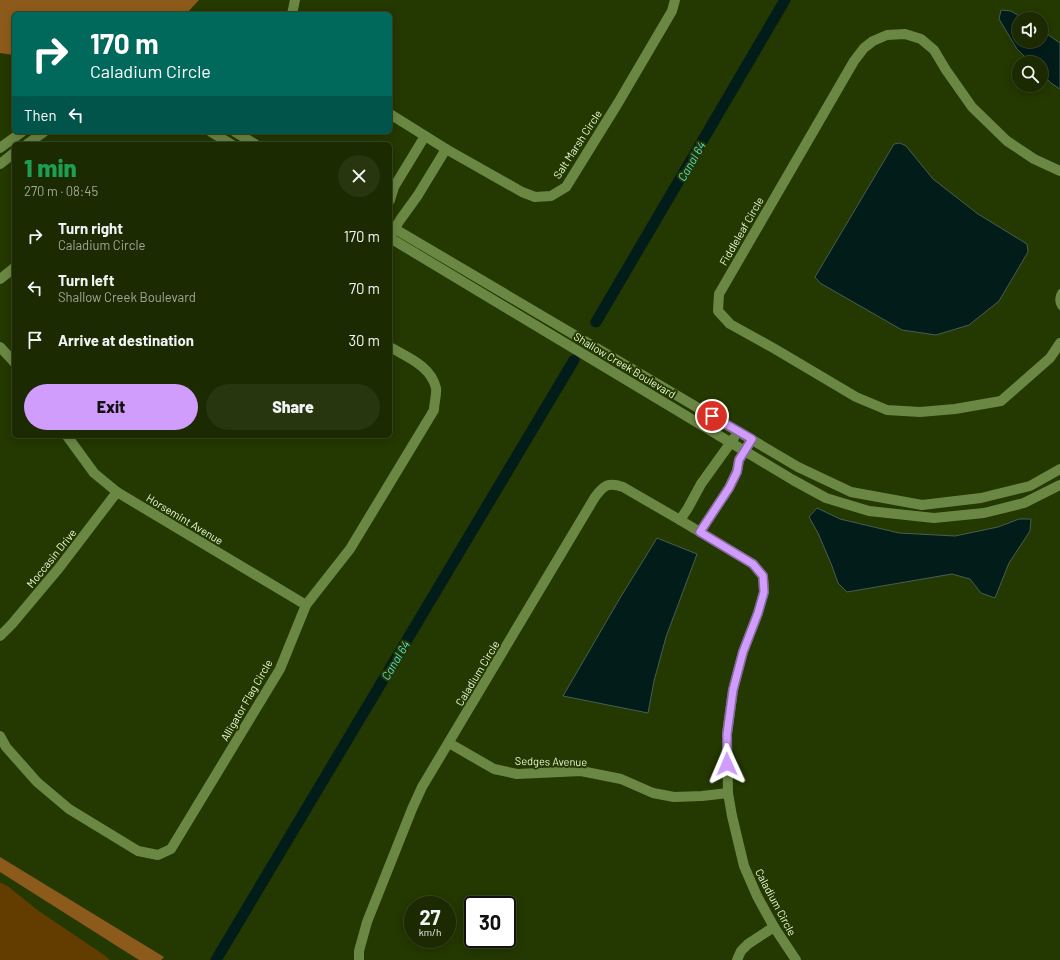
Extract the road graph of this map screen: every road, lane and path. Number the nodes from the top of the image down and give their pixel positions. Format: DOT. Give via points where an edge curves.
graph roads {
  1 [pos="295,0"];
  2 [pos="675,0"];
  3 [pos="292,12"];
  4 [pos="392,115"];
  5 [pos="19,134"];
  6 [pos="41,134"];
  7 [pos="214,134"];
  8 [pos="238,134"];
  9 [pos="425,136"];
  10 [pos="30,142"];
  11 [pos="228,142"];
  12 [pos="252,142"];
  13 [pos="0,148"];
  14 [pos="446,149"];
  15 [pos="12,155"];
  16 [pos="0,164"];
  17 [pos="1060,171"];
  18 [pos="392,194"];
  19 [pos="392,231"];
  20 [pos="392,233"];
  21 [pos="392,233"];
  22 [pos="12,270"];
  23 [pos="0,279"];
  24 [pos="1060,292"];
  25 [pos="1060,307"];
  26 [pos="1060,342"];
  27 [pos="0,347"];
  28 [pos="392,348"];
  29 [pos="12,360"];
  30 [pos="738,431"];
  31 [pos="68,438"];
  32 [pos="752,439"];
  33 [pos="732,442"];
  34 [pos="745,450"];
  35 [pos="1060,468"];
  36 [pos="1060,485"];
  37 [pos="117,492"];
  38 [pos="680,520"];
  39 [pos="700,532"];
  40 [pos="306,605"];
  41 [pos="0,636"];
  42 [pos="0,736"];
  43 [pos="449,743"];
  44 [pos="728,793"];
  45 [pos="774,927"];
  46 [pos="359,960"];
  47 [pos="737,960"];
  48 [pos="796,960"];
  1 -- 3 [label="street"];
  2 -- 14 [label="street, Salt Marsh Circle" via="672,11 566,186 551,196 535,197 522,192"];
  4 -- 9 [label="street, Salt Marsh Circle"];
  5 -- 13 [label="street"];
  6 -- 10 [label="street"];
  7 -- 11 [label="street"];
  8 -- 12 [label="street"];
  9 -- 14 [label="street, Salt Marsh Circle"];
  9 -- 18 [label="street"];
  14 -- 19 [label="street" via="418,195"];
  15 -- 16 [label="street"];
  17 -- 26 [label="street, Fiddleleaf Circle" via="1034,159 1007,141 972,107 934,50 921,39 905,34 886,35 864,48 854,61 718,294 718,311 730,324 856,397 887,410 920,412 1001,401 1050,358"];
  20 -- 30 [label="street, Shallow Creek Boulevard"];
  21 -- 33 [label="street, Shallow Creek Boulevard"];
  22 -- 23 [label="street"];
  24 -- 25 [label="lane"];
  27 -- 29 [label="street"];
  28 -- 40 [label="street, Alligator Flag Circle" via="420,364 430,375 436,389 434,410 350,548"];
  30 -- 32 [label="street, Shallow Creek Boulevard"];
  30 -- 33 [label="street"];
  31 -- 37 [label="street, Horsemint Avenue" via="94,472"];
  32 -- 34 [label="street"];
  32 -- 35 [label="street, Shallow Creek Boulevard" via="798,467 851,492 922,505 980,498 1030,486"];
  33 -- 34 [label="street, Shallow Creek Boulevard"];
  33 -- 38 [label="street" via="701,484"];
  34 -- 36 [label="street, Shallow Creek Boulevard" via="826,498 869,510 934,518 984,513 1024,503"];
  34 -- 39 [label="street" via="729,488"];
  37 -- 40 [label="street, Horsemint Avenue"];
  37 -- 41 [label="street, Moccasin Drive" via="59,568"];
  38 -- 39 [label="street, Caladium Circle"];
  38 -- 43 [label="street, Caladium Circle" via="623,487 614,484 603,487"];
  39 -- 44 [label="street, Caladium Circle" via="753,564 763,576 764,592 733,690 727,734"];
  40 -- 42 [label="street, Alligator Flag Circle" via="280,669 171,849 158,855 138,851 70,809 37,782"];
  43 -- 44 [label="street, Sedges Avenue" via="494,769 517,774 581,771 622,780 653,793 674,797"];
  43 -- 46 [label="street, Caladium Circle" via="422,787 412,809 367,922"];
  44 -- 45 [label="street, Caladium Circle" via="744,866"];
  45 -- 47 [label="street" via="748,944"];
  45 -- 48 [label="street, Caladium Circle"];
}
